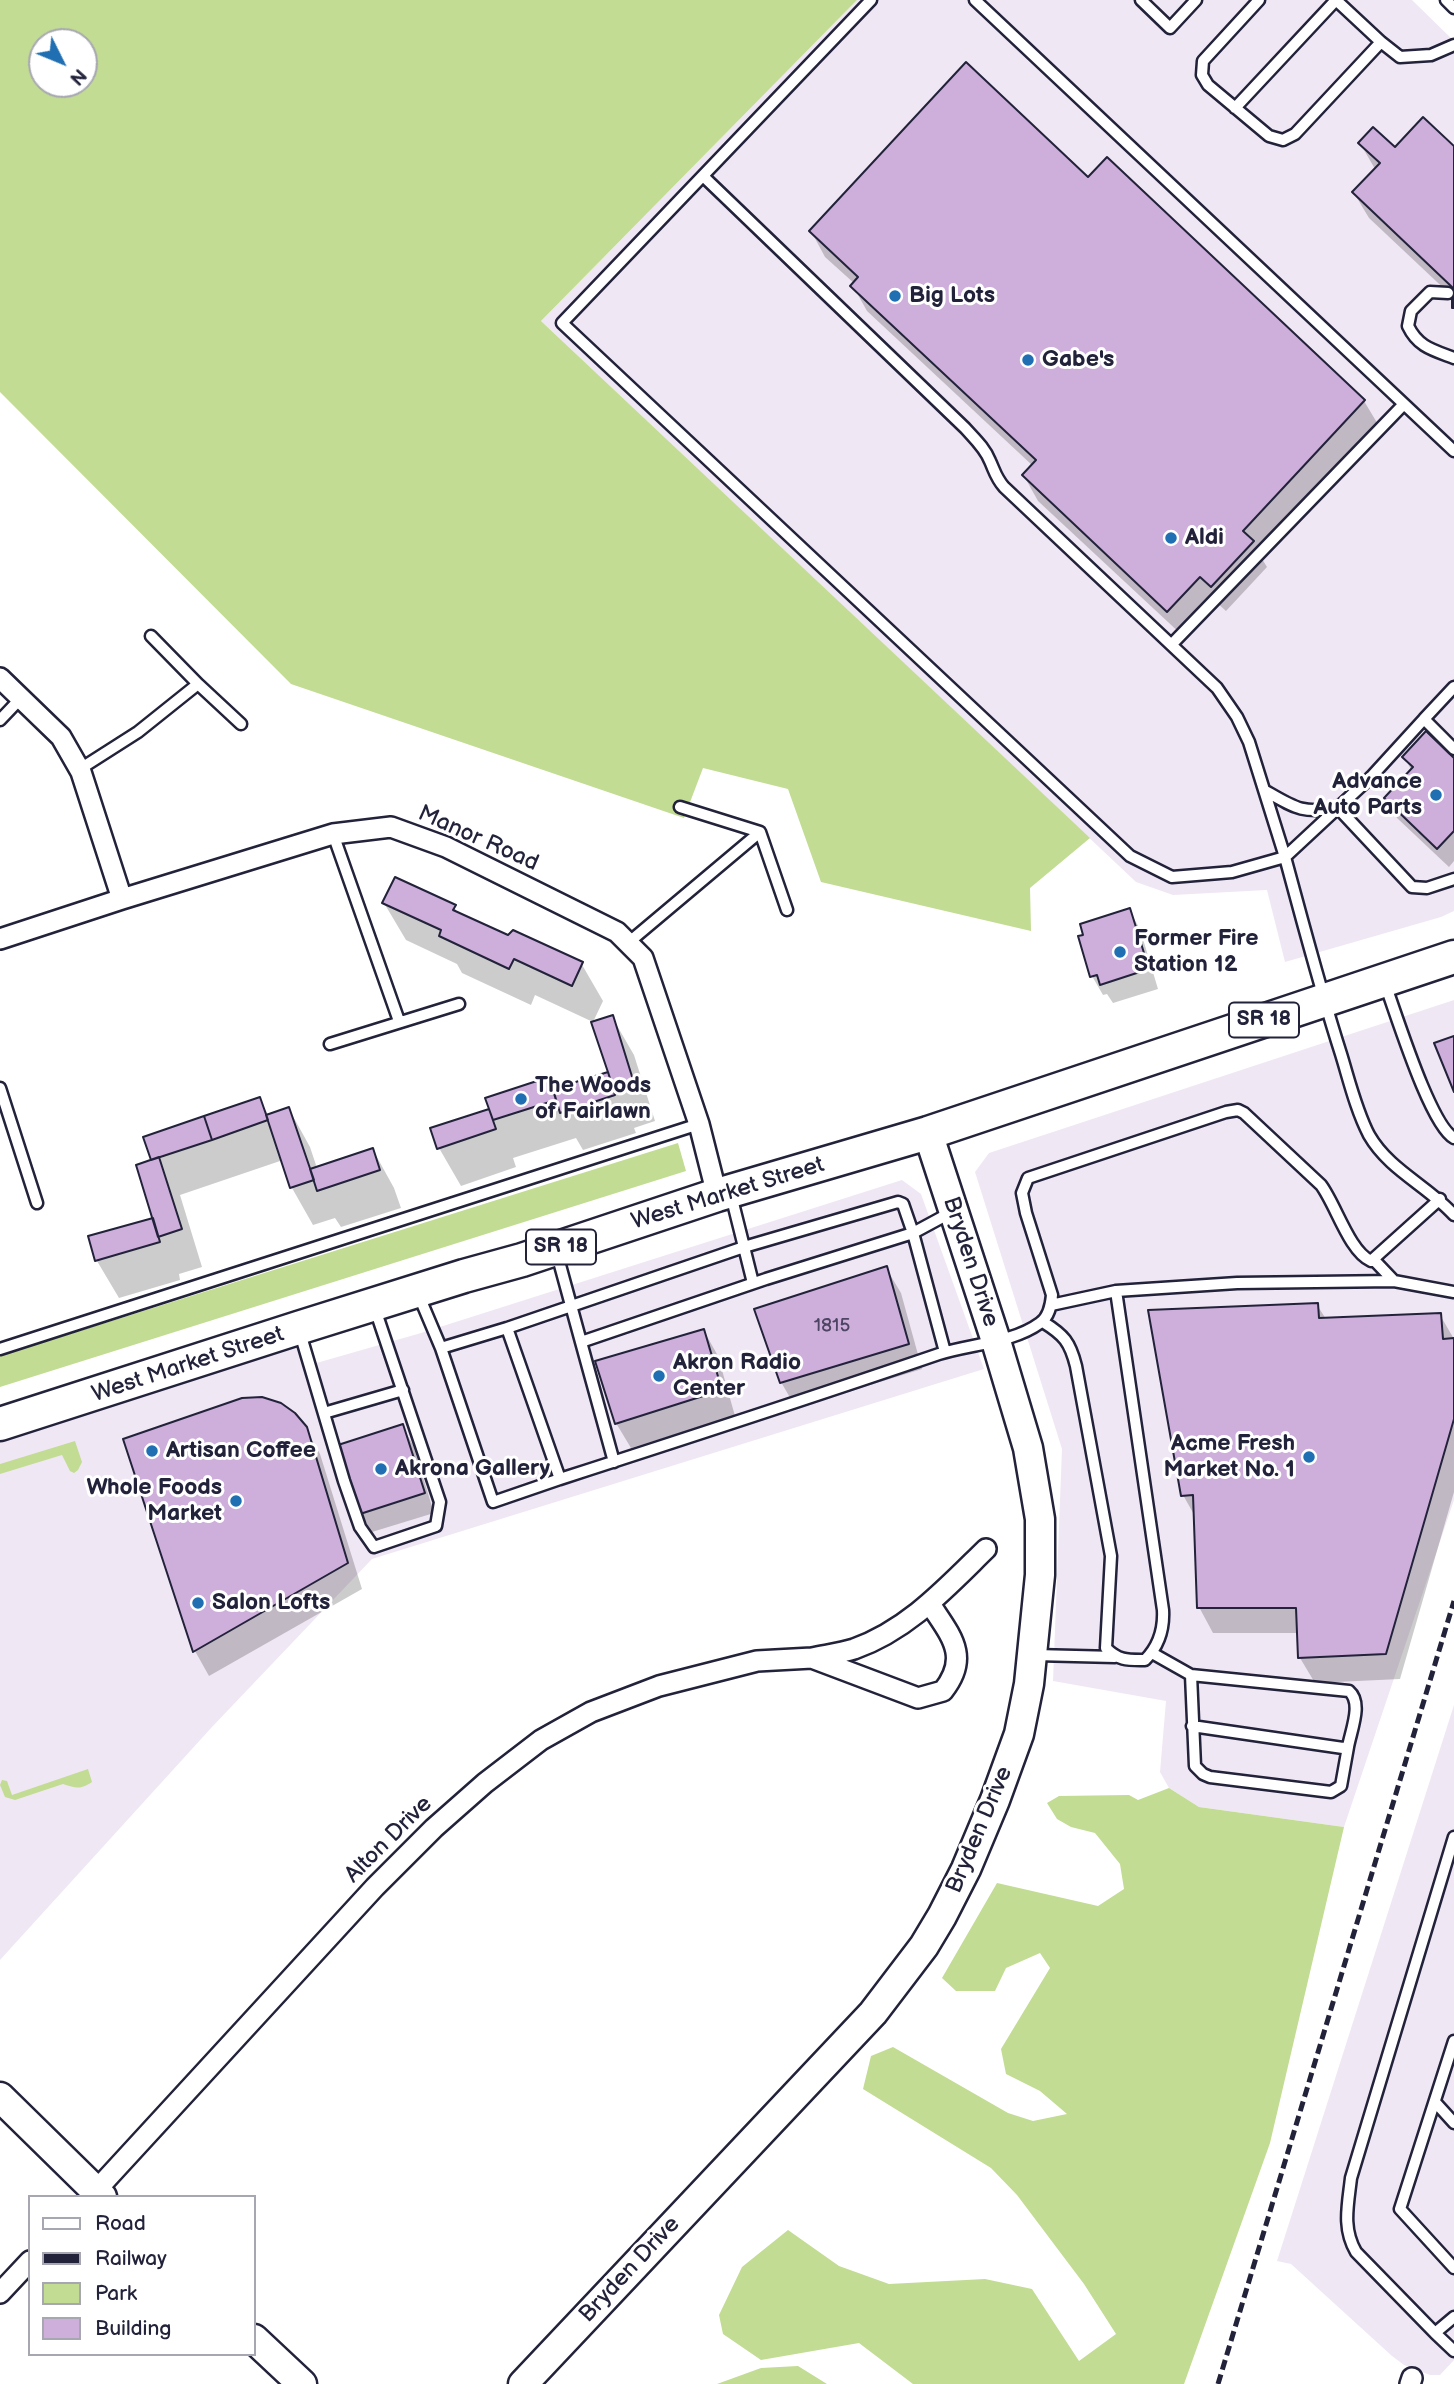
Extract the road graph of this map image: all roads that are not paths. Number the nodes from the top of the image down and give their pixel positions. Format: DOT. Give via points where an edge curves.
graph roads {
  1 [pos="871,0"];
  2 [pos="975,0"];
  3 [pos="1141,0"];
  4 [pos="1196,0"];
  5 [pos="1259,0"];
  6 [pos="1446,0"];
  7 [pos="1454,8"];
  8 [pos="1381,42"];
  9 [pos="1454,45"];
  10 [pos="1235,108"];
  11 [pos="703,176"];
  12 [pos="1448,293"];
  13 [pos="1454,358"];
  14 [pos="1404,404"];
  15 [pos="1454,451"];
  16 [pos="151,636"];
  17 [pos="1172,644"];
  18 [pos="0,678"];
  19 [pos="198,684"];
  20 [pos="1454,687"];
  21 [pos="21,698"];
  22 [pos="1424,719"];
  23 [pos="0,720"];
  24 [pos="241,724"];
  25 [pos="1454,749"];
  26 [pos="80,769"];
  27 [pos="1264,790"];
  28 [pos="680,807"];
  29 [pos="1338,808"];
  30 [pos="760,832"];
  31 [pos="333,834"];
  32 [pos="1285,857"];
  33 [pos="1454,879"];
  34 [pos="122,899"];
  35 [pos="787,910"];
  36 [pos="0,939"];
  37 [pos="628,943"];
  38 [pos="1454,957"];
  39 [pos="1383,980"];
  40 [pos="1323,999"];
  41 [pos="459,1004"];
  42 [pos="399,1021"];
  43 [pos="330,1044"];
  44 [pos="0,1088"];
  45 [pos="699,1125"];
  46 [pos="928,1133"];
  47 [pos="1454,1138"];
  48 [pos="724,1193"];
  49 [pos="1440,1199"];
  50 [pos="37,1203"];
  51 [pos="953,1211"];
  52 [pos="1454,1215"];
  53 [pos="913,1233"];
  54 [pos="744,1247"];
  55 [pos="556,1249"];
  56 [pos="1374,1260"];
  57 [pos="1394,1281"];
  58 [pos="753,1283"];
  59 [pos="417,1291"];
  60 [pos="1116,1291"];
  61 [pos="1454,1292"];
  62 [pos="571,1304"];
  63 [pos="374,1305"];
  64 [pos="1051,1305"];
  65 [pos="1043,1322"];
  66 [pos="298,1328"];
  67 [pos="507,1328"];
  68 [pos="996,1341"];
  69 [pos="581,1342"];
  70 [pos="441,1348"];
  71 [pos="0,1349"];
  72 [pos="945,1352"];
  73 [pos="403,1390"];
  74 [pos="324,1413"];
  75 [pos="0,1424"];
  76 [pos="614,1462"];
  77 [pos="560,1479"];
  78 [pos="986,1549"];
  79 [pos="930,1604"];
  80 [pos="1153,1653"];
  81 [pos="1033,1655"];
  82 [pos="1115,1657"];
  83 [pos="812,1658"];
  84 [pos="1191,1675"];
  85 [pos="1192,1726"];
  86 [pos="1348,1746"];
  87 [pos="1454,1837"];
  88 [pos="1454,2040"];
  89 [pos="0,2097"];
  90 [pos="1435,2102"];
  91 [pos="1454,2123"];
  92 [pos="96,2195"];
  93 [pos="28,2263"];
  94 [pos="1454,2268"];
  95 [pos="0,2293"];
  96 [pos="1454,2316"];
  97 [pos="1436,2333"];
  98 [pos="256,2341"];
  99 [pos="1454,2351"];
  100 [pos="302,2384"];
  101 [pos="523,2384"];
  1 -- 11 [label="lane"];
  2 -- 14 [label="lane"];
  3 -- 4 [label="lane" via="1170,28"];
  5 -- 10 [label="lane" via="1203,61 1202,75 1208,85"];
  6 -- 7 [label="lane"];
  8 -- 9 [label="lane" via="1400,57 1431,55"];
  8 -- 10 [label="lane" via="1295,134 1283,140 1269,136"];
  8 -- 10 [label="lane" via="1336,0"];
  11 -- 17 [label="lane" via="965,428 1004,487"];
  11 -- 32 [label="lane" via="562,323 1130,856 1172,877 1232,872"];
  12 -- 13 [label="lane" via="1430,292 1411,311 1408,326 1415,340"];
  14 -- 15 [label="lane"];
  14 -- 17 [label="lane"];
  16 -- 19 [label="lane"];
  17 -- 27 [label="lane" via="1217,688 1237,717"];
  18 -- 21 [label="street"];
  19 -- 24 [label="lane"];
  19 -- 26 [label="lane" via="138,732"];
  20 -- 22 [label="lane"];
  21 -- 23 [label="lane"];
  21 -- 26 [label="street" via="61,737"];
  22 -- 25 [label="lane"];
  22 -- 29 [label="lane"];
  26 -- 34 [label="street"];
  27 -- 29 [label="lane" via="1313,812"];
  27 -- 32 [label="lane"];
  28 -- 30 [label="lane"];
  29 -- 32 [label="lane"];
  29 -- 33 [label="lane" via="1412,887 1427,888"];
  30 -- 35 [label="lane"];
  30 -- 37 [label="lane"];
  31 -- 34 [label="street, Manor Road"];
  31 -- 37 [label="street, Manor Road" via="391,827 446,847 617,932"];
  31 -- 42 [label="lane"];
  32 -- 40 [label="lane"];
  34 -- 36 [label="street, Manor Road"];
  37 -- 45 [label="street, Manor Road" via="643,958"];
  38 -- 39 [label="main road, West Market Street / SR 18"];
  39 -- 40 [label="main road, West Market Street / SR 18"];
  39 -- 47 [label="lane" via="1429,1101"];
  40 -- 46 [label="main road, West Market Street / SR 18"];
  40 -- 49 [label="lane" via="1370,1136 1399,1171"];
  41 -- 42 [label="lane"];
  42 -- 43 [label="lane"];
  44 -- 50 [label="lane"];
  45 -- 48 [label="street, Manor Road"];
  45 -- 71 [label="lane"];
  46 -- 48 [label="main road, West Market Street / SR 18"];
  46 -- 51 [label="street, Bryden Drive"];
  48 -- 54 [label="lane"];
  48 -- 55 [label="main road, West Market Street / SR 18"];
  49 -- 52 [label="lane"];
  49 -- 56 [label="lane"];
  51 -- 53 [label="lane"];
  51 -- 68 [label="street, Bryden Drive"];
  53 -- 54 [label="lane" via="906,1209 898,1202"];
  53 -- 58 [label="lane"];
  53 -- 72 [label="lane"];
  54 -- 58 [label="lane"];
  54 -- 62 [label="lane"];
  55 -- 59 [label="main road, West Market Street / SR 18"];
  55 -- 62 [label="lane"];
  56 -- 57 [label="lane"];
  56 -- 64 [label="lane" via="1357,1250 1321,1185 1238,1110 1028,1178 1023,1193 1026,1213 1052,1295"];
  57 -- 60 [label="lane" via="1237,1283"];
  57 -- 61 [label="lane"];
  58 -- 69 [label="lane"];
  59 -- 63 [label="main road, West Market Street / SR 18"];
  59 -- 70 [label="lane"];
  60 -- 64 [label="lane"];
  60 -- 80 [label="lane" via="1163,1610 1164,1625"];
  62 -- 67 [label="lane"];
  62 -- 69 [label="lane"];
  63 -- 66 [label="main road, West Market Street / SR 18"];
  63 -- 73 [label="lane"];
  64 -- 65 [label="lane"];
  65 -- 68 [label="lane"];
  65 -- 82 [label="lane" via="1064,1337 1076,1366 1111,1556 1106,1648"];
  66 -- 74 [label="lane"];
  66 -- 75 [label="main road, West Market Street / SR 18"];
  67 -- 70 [label="lane"];
  67 -- 77 [label="lane"];
  68 -- 72 [label="lane"];
  68 -- 81 [label="street, Bryden Drive" via="1028,1448 1040,1519"];
  69 -- 76 [label="lane"];
  70 -- 77 [label="lane" via="493,1503"];
  72 -- 76 [label="lane"];
  73 -- 74 [label="lane"];
  73 -- 74 [label="lane" via="440,1502 436,1526 374,1547 360,1527"];
  76 -- 77 [label="lane"];
  78 -- 79 [label="street"];
  79 -- 83 [label="street, Alton Drive" via="904,1624 854,1648"];
  79 -- 83 [label="street, Alton Drive" via="955,1643 954,1672 943,1691 918,1698"];
  80 -- 82 [label="lane" via="1145,1660"];
  80 -- 84 [label="lane"];
  81 -- 82 [label="lane"];
  81 -- 101 [label="street, Bryden Drive" via="1019,1734 995,1800 966,1869 924,1946 873,2013"];
  83 -- 92 [label="street, Alton Drive" via="757,1661 659,1686 591,1712 541,1740 434,1828 375,1887"];
  84 -- 85 [label="lane"];
  84 -- 86 [label="lane" via="1349,1691 1356,1703"];
  85 -- 86 [label="lane"];
  85 -- 86 [label="lane" via="1195,1766 1210,1777 1331,1792 1341,1786"];
  87 -- 97 [label="lane" via="1351,2178 1346,2223 1356,2252"];
  88 -- 90 [label="lane"];
  89 -- 92 [label="street"];
  90 -- 91 [label="lane"];
  90 -- 94 [label="lane" via="1400,2209"];
  93 -- 95 [label="street"];
  96 -- 97 [label="lane"];
  97 -- 99 [label="lane"];
  98 -- 100 [label="street"];
}
